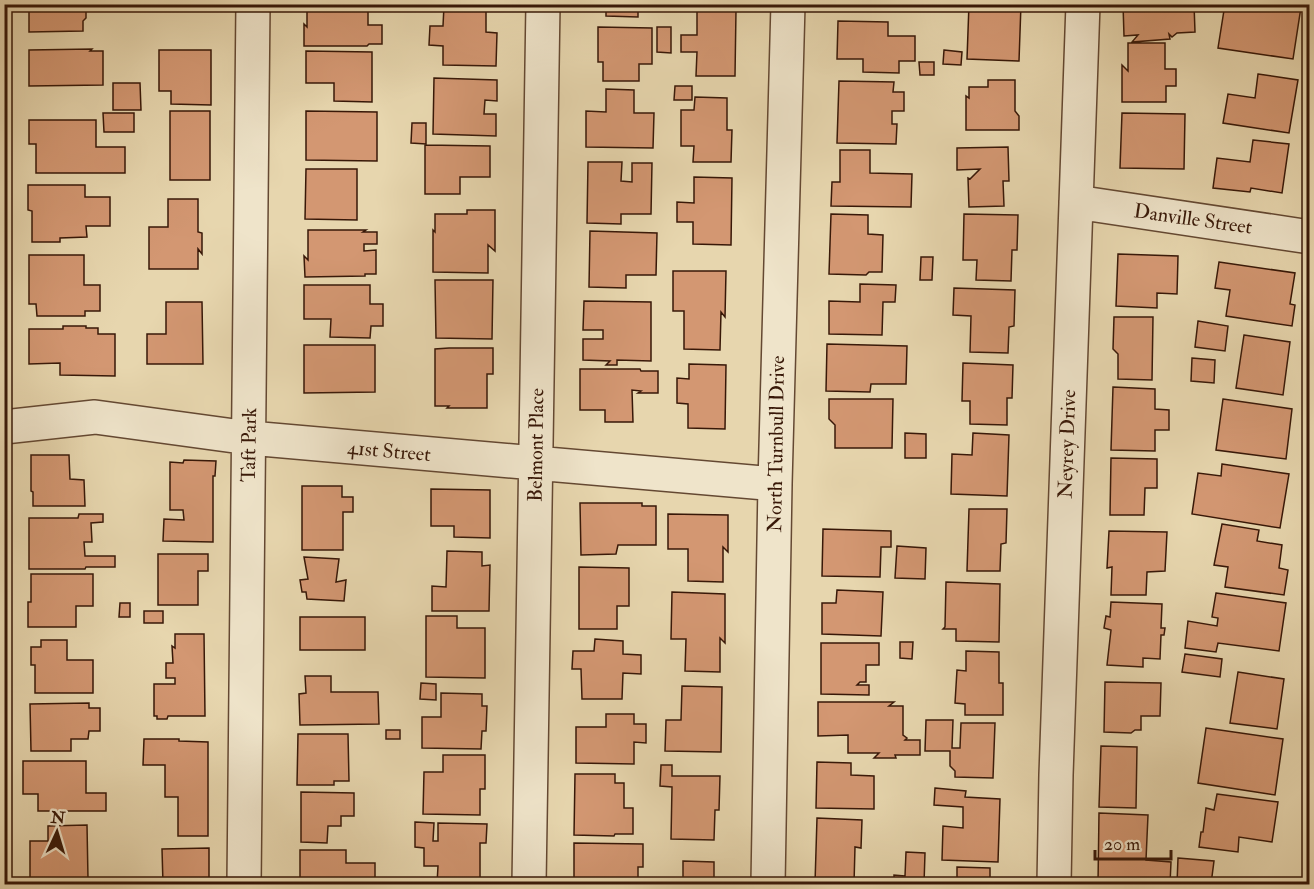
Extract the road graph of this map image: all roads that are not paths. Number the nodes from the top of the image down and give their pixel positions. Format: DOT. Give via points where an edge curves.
graph roads {
  1 [pos="253,4"];
  2 [pos="543,4"];
  3 [pos="788,4"];
  4 [pos="1083,4"];
  5 [pos="1076,202"];
  6 [pos="1310,237"];
  7 [pos="4,427"];
  8 [pos="249,438"];
  9 [pos="536,464"];
  10 [pos="775,484"];
  11 [pos="244,885"];
  12 [pos="529,885"];
  13 [pos="768,885"];
  14 [pos="1054,885"];
  1 -- 8 [label="street, Taft Park"];
  2 -- 9 [label="street, Belmont Place"];
  3 -- 10 [label="street, North Turnbull Drive"];
  4 -- 5 [label="street, Neyrey Drive"];
  5 -- 6 [label="street, Danville Street"];
  5 -- 14 [label="street, Neyrey Drive"];
  7 -- 8 [label="street, 41st Street" via="95,417"];
  8 -- 9 [label="street, 41st Street"];
  8 -- 11 [label="street, Taft Park"];
  9 -- 10 [label="street, 41st Street"];
  9 -- 12 [label="street, Belmont Place"];
  10 -- 13 [label="street, North Turnbull Drive"];
}
